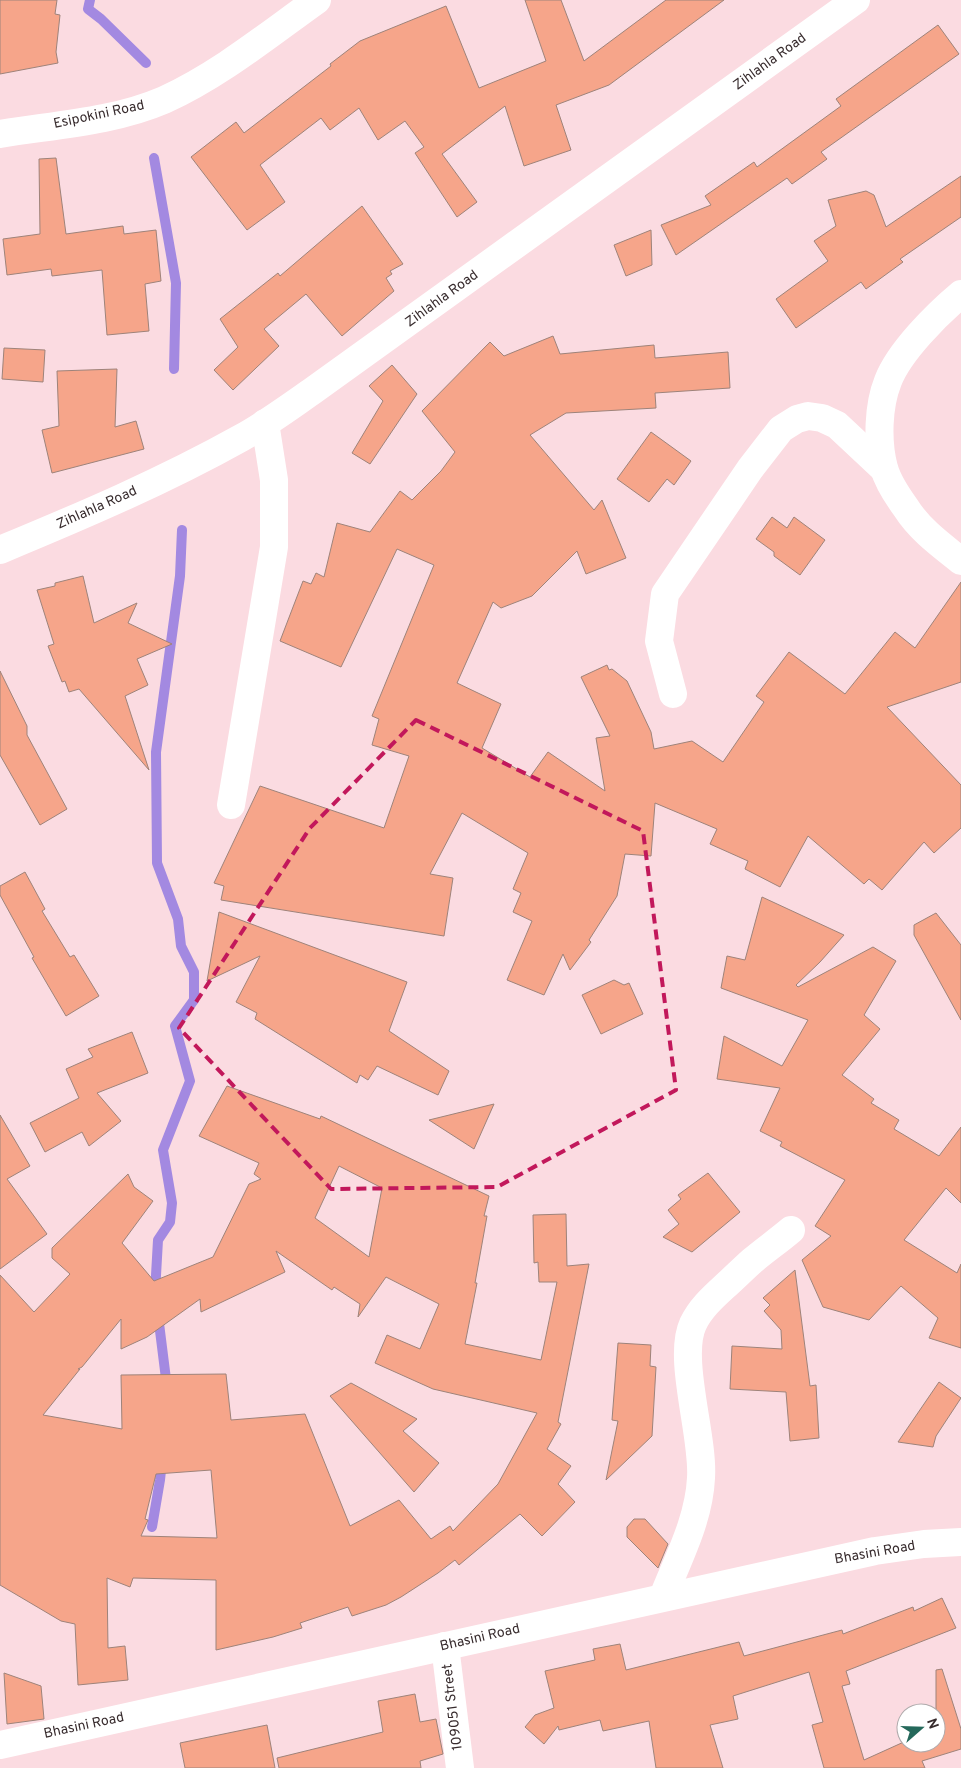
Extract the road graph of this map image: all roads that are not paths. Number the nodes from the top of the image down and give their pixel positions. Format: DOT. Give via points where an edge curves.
graph roads {
  1 [pos="317,0"];
  2 [pos="856,0"];
  3 [pos="0,134"];
  4 [pos="961,294"];
  5 [pos="265,423"];
  6 [pos="884,468"];
  7 [pos="0,550"];
  8 [pos="961,561"];
  9 [pos="673,694"];
  10 [pos="231,806"];
  11 [pos="790,1230"];
  12 [pos="961,1542"];
  13 [pos="663,1597"];
  14 [pos="446,1646"];
  15 [pos="0,1745"];
  16 [pos="460,1768"];
  1 -- 3 [label="street, Esipokini Road" via="211,75 164,100 99,118"];
  2 -- 5 [label="street, Zihlahla Road"];
  4 -- 6 [label="street" via="903,354 888,381 880,415"];
  5 -- 7 [label="street, Zihlahla Road" via="171,475"];
  5 -- 10 [label="street" via="274,480 274,547"];
  6 -- 8 [label="street" via="906,509 931,537"];
  6 -- 9 [label="street" via="838,425 822,418 808,416 781,429 665,594 658,641"];
  11 -- 13 [label="street" via="710,1300 692,1326 688,1364 702,1478 693,1523"];
  12 -- 13 [label="street, Bhasini Road" via="875,1551"];
  13 -- 14 [label="street, Bhasini Road"];
  14 -- 15 [label="street, Bhasini Road"];
  14 -- 16 [label="street, 109051 Street"];
}
